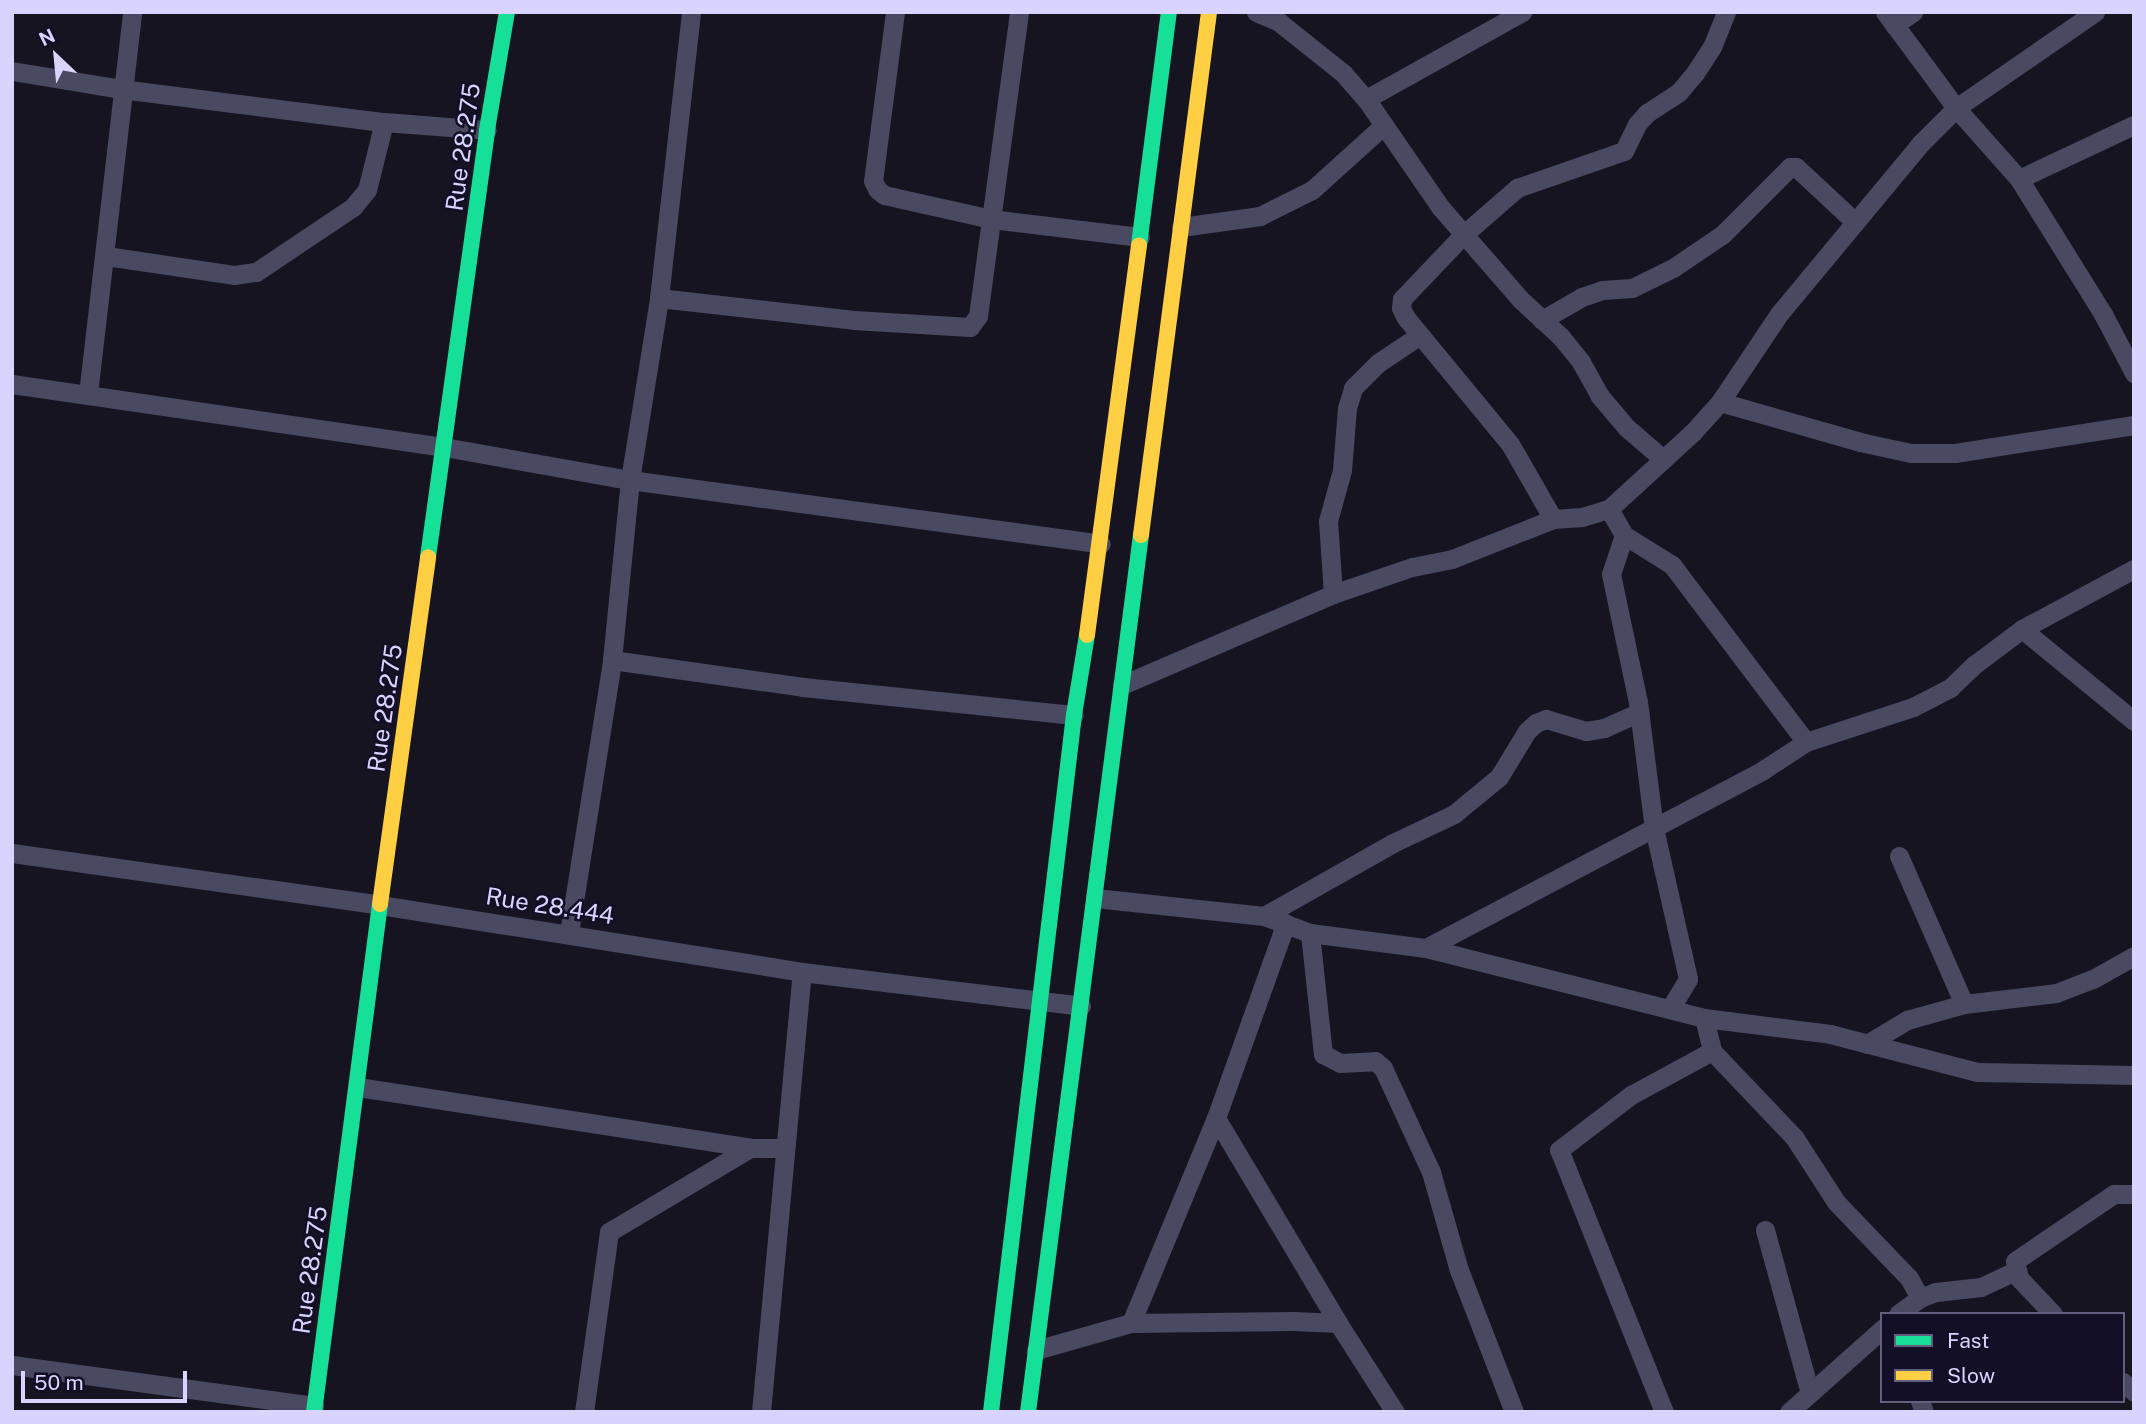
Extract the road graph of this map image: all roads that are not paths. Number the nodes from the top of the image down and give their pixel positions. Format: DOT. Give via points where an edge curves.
graph roads {
  1 [pos="132,12"];
  2 [pos="507,12"];
  3 [pos="691,12"];
  4 [pos="895,12"];
  5 [pos="1019,12"];
  6 [pos="1169,12"];
  7 [pos="1209,12"];
  8 [pos="1256,12"];
  9 [pos="1522,12"];
  10 [pos="1726,12"];
  11 [pos="1913,12"];
  12 [pos="2092,13"];
  13 [pos="1889,19"];
  14 [pos="12,71"];
  15 [pos="121,89"];
  16 [pos="1366,99"];
  17 [pos="1956,108"];
  18 [pos="384,122"];
  19 [pos="1384,125"];
  20 [pos="2134,125"];
  21 [pos="487,130"];
  22 [pos="2019,179"];
  23 [pos="991,219"];
  24 [pos="1854,222"];
  25 [pos="1181,227"];
  26 [pos="1463,235"];
  27 [pos="1140,237"];
  28 [pos="106,256"];
  29 [pos="659,298"];
  30 [pos="1542,320"];
  31 [pos="1420,335"];
  32 [pos="2134,373"];
  33 [pos="12,384"];
  34 [pos="88,394"];
  35 [pos="1720,401"];
  36 [pos="2134,425"];
  37 [pos="444,447"];
  38 [pos="1663,458"];
  39 [pos="630,480"];
  40 [pos="1609,509"];
  41 [pos="1553,519"];
  42 [pos="1624,535"];
  43 [pos="1101,544"];
  44 [pos="2134,569"];
  45 [pos="1333,594"];
  46 [pos="2022,629"];
  47 [pos="612,660"];
  48 [pos="1122,685"];
  49 [pos="1640,712"];
  50 [pos="1074,715"];
  51 [pos="2134,721"];
  52 [pos="1807,742"];
  53 [pos="1654,828"];
  54 [pos="12,853"];
  55 [pos="1899,856"];
  56 [pos="1095,898"];
  57 [pos="380,905"];
  58 [pos="1264,916"];
  59 [pos="1286,923"];
  60 [pos="569,933"];
  61 [pos="1310,933"];
  62 [pos="1426,948"];
  63 [pos="2134,956"];
  64 [pos="802,972"];
  65 [pos="1039,1002"];
  66 [pos="1964,1004"];
  67 [pos="1081,1006"];
  68 [pos="1670,1009"];
  69 [pos="1704,1018"];
  70 [pos="1867,1044"];
  71 [pos="1712,1051"];
  72 [pos="2134,1075"];
  73 [pos="358,1087"];
  74 [pos="1216,1118"];
  75 [pos="750,1148"];
  76 [pos="784,1148"];
  77 [pos="2134,1194"];
  78 [pos="1765,1230"];
  79 [pos="2015,1271"];
  80 [pos="1920,1298"];
  81 [pos="1901,1312"];
  82 [pos="2051,1312"];
  83 [pos="1131,1324"];
  84 [pos="1338,1324"];
  85 [pos="1880,1331"];
  86 [pos="1036,1350"];
  87 [pos="12,1365"];
  88 [pos="1809,1391"];
  89 [pos="314,1409"];
  90 [pos="1793,1410"];
  91 [pos="584,1412"];
  92 [pos="761,1412"];
  93 [pos="991,1412"];
  94 [pos="1028,1412"];
  95 [pos="1395,1412"];
  96 [pos="1514,1412"];
  97 [pos="1664,1412"];
  1 -- 15 [label="street"];
  2 -- 21 [label="main road, Rue 28.275"];
  3 -- 29 [label="street"];
  4 -- 23 [label="street" via="873,181 884,195"];
  5 -- 23 [label="street"];
  6 -- 27 [label="main road"];
  7 -- 25 [label="main road"];
  8 -- 16 [label="street" via="1279,22 1343,73"];
  9 -- 16 [label="street"];
  10 -- 26 [label="street" via="1695,73 1679,92 1647,113 1624,151 1517,188"];
  11 -- 13 [label="street"];
  12 -- 17 [label="street"];
  13 -- 17 [label="street"];
  14 -- 15 [label="street"];
  15 -- 18 [label="street"];
  15 -- 28 [label="street"];
  16 -- 19 [label="street"];
  17 -- 22 [label="street"];
  17 -- 24 [label="street" via="1900,165"];
  18 -- 21 [label="street"];
  18 -- 28 [label="street" via="367,190 353,207 256,272 234,275"];
  19 -- 25 [label="street" via="1312,190 1260,216"];
  19 -- 26 [label="street"];
  20 -- 22 [label="street"];
  21 -- 37 [label="main road, Rue 28.275"];
  22 -- 32 [label="street" via="2104,314"];
  23 -- 27 [label="street"];
  23 -- 29 [label="street" via="978,316 970,327 854,320"];
  24 -- 30 [label="street" via="1796,167 1790,167 1723,234 1673,268 1632,288 1581,297"];
  24 -- 35 [label="street" via="1779,314"];
  25 -- 48 [label="main road"];
  26 -- 30 [label="street"];
  26 -- 31 [label="street" via="1402,299 1401,308"];
  27 -- 43 [label="main road"];
  28 -- 34 [label="street"];
  29 -- 39 [label="street"];
  30 -- 38 [label="street" via="1581,362 1599,395 1627,428"];
  31 -- 41 [label="street" via="1497,424"];
  31 -- 45 [label="street" via="1378,363 1353,388 1342,470 1328,521"];
  33 -- 34 [label="street"];
  34 -- 37 [label="street"];
  35 -- 36 [label="street" via="1911,453 1955,453"];
  35 -- 38 [label="street"];
  37 -- 39 [label="street"];
  37 -- 57 [label="main road, Rue 28.275"];
  38 -- 40 [label="street"];
  39 -- 43 [label="street"];
  39 -- 47 [label="street"];
  40 -- 41 [label="street"];
  40 -- 42 [label="street"];
  41 -- 45 [label="street" via="1452,559 1412,567"];
  42 -- 49 [label="street" via="1611,574"];
  42 -- 52 [label="street" via="1672,565"];
  43 -- 50 [label="main road"];
  44 -- 46 [label="street"];
  45 -- 48 [label="street"];
  46 -- 51 [label="street"];
  46 -- 52 [label="street" via="1950,688 1913,708"];
  47 -- 50 [label="street" via="803,687"];
  47 -- 60 [label="street"];
  48 -- 56 [label="main road"];
  49 -- 53 [label="street"];
  49 -- 58 [label="street" via="1586,731 1546,719 1535,723 1499,777 1454,814"];
  50 -- 65 [label="main road"];
  52 -- 53 [label="street"];
  53 -- 62 [label="street"];
  53 -- 68 [label="street" via="1688,979"];
  54 -- 57 [label="street, Rue 28.444"];
  55 -- 66 [label="street"];
  56 -- 58 [label="street"];
  56 -- 67 [label="main road"];
  57 -- 60 [label="street, Rue 28.444"];
  57 -- 73 [label="main road, Rue 28.275"];
  58 -- 59 [label="street"];
  59 -- 61 [label="street"];
  59 -- 74 [label="street"];
  60 -- 64 [label="street, Rue 28.444"];
  61 -- 62 [label="street"];
  61 -- 96 [label="street" via="1323,1054 1340,1063 1375,1061 1383,1068 1431,1172 1459,1270"];
  62 -- 68 [label="street"];
  63 -- 66 [label="street" via="2094,979 2056,993"];
  64 -- 65 [label="street, Rue 28.444"];
  64 -- 76 [label="street"];
  65 -- 67 [label="street, Rue 28.444"];
  65 -- 93 [label="main road"];
  66 -- 70 [label="street" via="1907,1020"];
  67 -- 86 [label="main road"];
  68 -- 69 [label="street"];
  69 -- 70 [label="street" via="1830,1034"];
  69 -- 71 [label="street"];
  70 -- 72 [label="street" via="1977,1072"];
  71 -- 80 [label="street" via="1794,1137 1836,1202 1909,1278"];
  71 -- 97 [label="street" via="1631,1095 1559,1150"];
  73 -- 75 [label="street"];
  73 -- 89 [label="main road, Rue 28.275"];
  74 -- 83 [label="street"];
  74 -- 84 [label="street"];
  75 -- 76 [label="street"];
  75 -- 91 [label="street" via="609,1232"];
  76 -- 92 [label="street"];
  77 -- 79 [label="street" via="2114,1194 2015,1261"];
  78 -- 88 [label="street"];
  79 -- 80 [label="street" via="1981,1287"];
  79 -- 82 [label="street"];
  80 -- 81 [label="street"];
  83 -- 84 [label="street"];
  83 -- 86 [label="street"];
  84 -- 95 [label="street"];
  85 -- 88 [label="street"];
  86 -- 94 [label="main road"];
  87 -- 89 [label="street"];
  88 -- 90 [label="street"];
}
